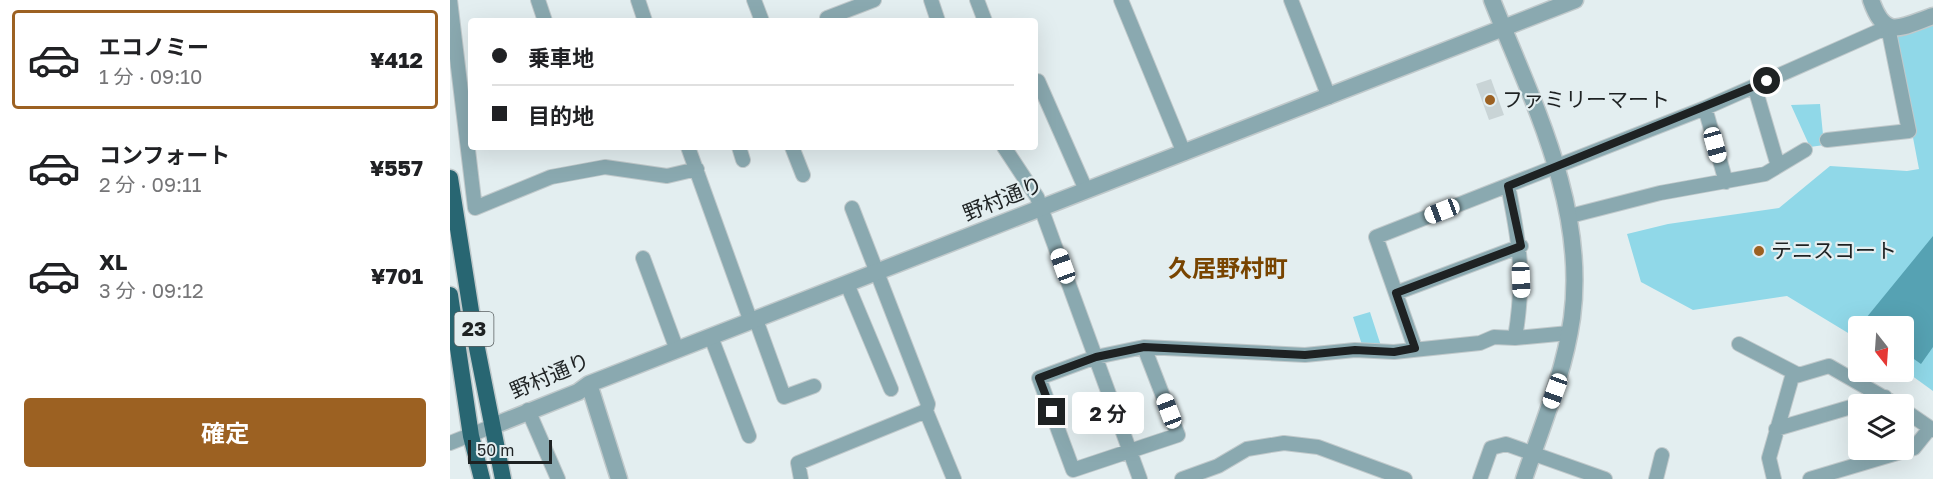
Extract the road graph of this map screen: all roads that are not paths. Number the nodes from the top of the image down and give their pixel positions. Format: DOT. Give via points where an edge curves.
graph roads {
  1 [pos="450,0"];
  2 [pos="537,0"];
  3 [pos="638,0"];
  4 [pos="754,0"];
  5 [pos="874,0"];
  6 [pos="931,0"];
  7 [pos="977,0"];
  8 [pos="1121,0"];
  9 [pos="1291,0"];
  10 [pos="1492,0"];
  11 [pos="1575,0"];
  12 [pos="1871,0"];
  13 [pos="1933,16"];
  14 [pos="544,18"];
  15 [pos="644,18"];
  16 [pos="761,18"];
  17 [pos="827,18"];
  18 [pos="937,18"];
  19 [pos="984,18"];
  20 [pos="1888,27"];
  21 [pos="1504,28"];
  22 [pos="1038,81"];
  23 [pos="1755,87"];
  24 [pos="1329,97"];
  25 [pos="1705,108"];
  26 [pos="1827,140"];
  27 [pos="468,144"];
  28 [pos="469,150"];
  29 [pos="689,150"];
  30 [pos="793,150"];
  31 [pos="1006,150"];
  32 [pos="1805,150"];
  33 [pos="1184,153"];
  34 [pos="1557,166"];
  35 [pos="1778,166"];
  36 [pos="697,169"];
  37 [pos="802,175"];
  38 [pos="450,178"];
  39 [pos="1726,182"];
  40 [pos="1508,186"];
  41 [pos="1086,190"];
  42 [pos="1041,207"];
  43 [pos="852,208"];
  44 [pos="1570,216"];
  45 [pos="1521,246"];
  46 [pos="643,258"];
  47 [pos="875,272"];
  48 [pos="847,284"];
  49 [pos="1396,293"];
  50 [pos="450,295"];
  51 [pos="753,321"];
  52 [pos="1569,333"];
  53 [pos="711,337"];
  54 [pos="1515,338"];
  55 [pos="1739,345"];
  56 [pos="1144,347"];
  57 [pos="1415,348"];
  58 [pos="677,350"];
  59 [pos="1094,351"];
  60 [pos="1799,375"];
  61 [pos="589,384"];
  62 [pos="814,386"];
  63 [pos="891,389"];
  64 [pos="1879,394"];
  65 [pos="528,410"];
  66 [pos="926,411"];
  67 [pos="1848,411"];
  68 [pos="1914,417"];
  69 [pos="492,426"];
  70 [pos="1776,429"];
  71 [pos="1932,429"];
  72 [pos="471,436"];
  73 [pos="749,436"];
  74 [pos="450,443"];
  75 [pos="1130,451"];
  76 [pos="1533,453"];
  77 [pos="1662,456"];
  78 [pos="1197,477"];
  79 [pos="482,479"];
  80 [pos="503,479"];
  81 [pos="558,479"];
  82 [pos="619,479"];
  83 [pos="801,479"];
  84 [pos="954,479"];
  85 [pos="1140,479"];
  86 [pos="1182,479"];
  87 [pos="1405,479"];
  88 [pos="1480,479"];
  89 [pos="1524,479"];
  90 [pos="1605,479"];
  91 [pos="1656,479"];
  92 [pos="1774,479"];
  93 [pos="1810,479"];
  1 -- 27 [label="street"];
  2 -- 14 [label="street"];
  3 -- 15 [label="street"];
  4 -- 16 [label="street"];
  5 -- 17 [label="street"];
  6 -- 18 [label="street"];
  7 -- 19 [label="street"];
  8 -- 33 [label="street"];
  9 -- 24 [label="street"];
  10 -- 21 [label="street"];
  11 -- 21 [label="street, 野村通り"];
  12 -- 20 [label="street" via="1878,21"];
  13 -- 20 [label="street" via="1902,27"];
  20 -- 23 [label="street"];
  20 -- 26 [label="street" via="1909,131"];
  21 -- 24 [label="street, 野村通り"];
  21 -- 34 [label="street"];
  22 -- 41 [label="street"];
  23 -- 25 [label="street"];
  23 -- 35 [label="street"];
  24 -- 33 [label="street, 野村通り"];
  25 -- 34 [label="street"];
  25 -- 39 [label="street"];
  28 -- 36 [label="street" via="476,208 551,177 605,167 667,176"];
  29 -- 36 [label="street"];
  30 -- 37 [label="street"];
  31 -- 42 [label="street"];
  32 -- 35 [label="street"];
  33 -- 41 [label="street, 野村通り"];
  34 -- 40 [label="street"];
  34 -- 44 [label="street"];
  35 -- 39 [label="street" via="1765,174"];
  36 -- 51 [label="street"];
  38 -- 69 [label="highway, 23"];
  39 -- 44 [label="street" via="1660,193"];
  40 -- 45 [label="street"];
  40 -- 49 [label="street" via="1376,237"];
  41 -- 42 [label="street, 野村通り"];
  42 -- 47 [label="street, 野村通り"];
  42 -- 59 [label="street"];
  43 -- 47 [label="street"];
  44 -- 52 [label="street" via="1575,278"];
  45 -- 49 [label="street"];
  45 -- 54 [label="street" via="1522,297"];
  46 -- 58 [label="street"];
  47 -- 48 [label="street, 野村通り"];
  47 -- 66 [label="street" via="928,404"];
  48 -- 51 [label="street, 野村通り"];
  48 -- 63 [label="street"];
  49 -- 57 [label="street"];
  50 -- 72 [label="highway, 23"];
  51 -- 53 [label="street, 野村通り"];
  51 -- 62 [label="street" via="784,398"];
  52 -- 54 [label="street"];
  52 -- 76 [label="street" via="1555,391"];
  53 -- 58 [label="street, 野村通り"];
  53 -- 73 [label="street"];
  54 -- 57 [label="street"];
  55 -- 60 [label="street"];
  56 -- 57 [label="street" via="1305,355"];
  56 -- 59 [label="street"];
  56 -- 75 [label="street" via="1178,435"];
  58 -- 61 [label="street, 野村通り"];
  59 -- 75 [label="street"];
  59 -- 75 [label="street" via="1039,378 1073,470"];
  60 -- 64 [label="street" via="1829,366"];
  60 -- 70 [label="street" via="1792,377"];
  61 -- 65 [label="street, 野村通り" via="578,392"];
  61 -- 82 [label="street"];
  65 -- 69 [label="street, 野村通り"];
  65 -- 81 [label="street"];
  66 -- 83 [label="street" via="798,463"];
  66 -- 84 [label="street"];
  67 -- 70 [label="street"];
  68 -- 71 [label="street"];
  69 -- 72 [label="street, 野村通り"];
  69 -- 80 [label="highway, 23"];
  70 -- 92 [label="street" via="1769,458"];
  71 -- 93 [label="street" via="1914,448"];
  72 -- 74 [label="street, 野村通り"];
  72 -- 79 [label="highway, 23"];
  75 -- 85 [label="street"];
  76 -- 88 [label="street" via="1506,444 1491,448"];
  76 -- 89 [label="street"];
  76 -- 90 [label="street"];
  77 -- 91 [label="street"];
  78 -- 86 [label="street"];
  78 -- 87 [label="street" via="1246,449 1284,443 1318,447"];
}
